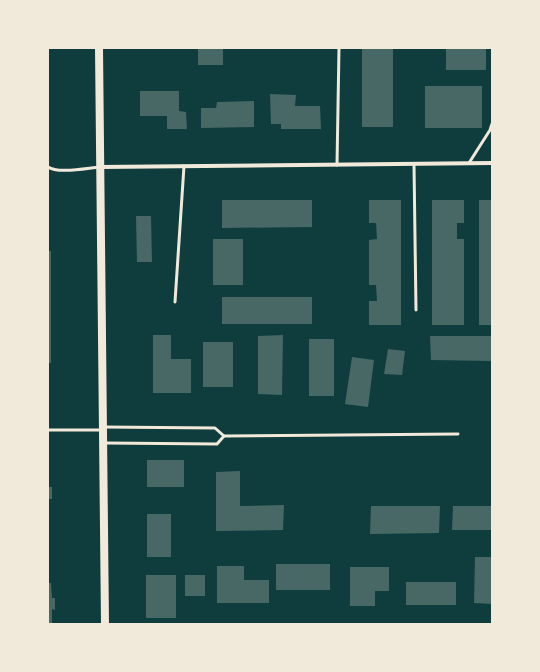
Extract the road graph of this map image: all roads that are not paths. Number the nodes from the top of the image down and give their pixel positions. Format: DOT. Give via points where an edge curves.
graph roads {
  1 [pos="99,48"];
  2 [pos="338,48"];
  3 [pos="492,124"];
  4 [pos="469,163"];
  5 [pos="492,163"];
  6 [pos="414,164"];
  7 [pos="338,165"];
  8 [pos="184,166"];
  9 [pos="48,167"];
  10 [pos="100,167"];
  11 [pos="52,169"];
  12 [pos="48,173"];
  13 [pos="175,302"];
  14 [pos="416,310"];
  15 [pos="103,429"];
  16 [pos="48,430"];
  17 [pos="458,434"];
  18 [pos="224,436"];
  19 [pos="103,443"];
  20 [pos="105,624"];
  1 -- 10 [label="main road"];
  2 -- 7 [label="lane"];
  3 -- 4 [label="lane"];
  4 -- 5 [label="street"];
  4 -- 6 [label="street"];
  6 -- 7 [label="street"];
  6 -- 14 [label="lane"];
  7 -- 8 [label="street"];
  8 -- 10 [label="street"];
  8 -- 13 [label="lane"];
  9 -- 11 [label="lane"];
  10 -- 11 [label="lane"];
  10 -- 15 [label="main road"];
  11 -- 12 [label="lane"];
  15 -- 16 [label="lane"];
  15 -- 18 [label="lane" via="215,428"];
  15 -- 19 [label="main road"];
  17 -- 18 [label="lane"];
  18 -- 19 [label="lane" via="217,444"];
  19 -- 20 [label="main road"];
}
